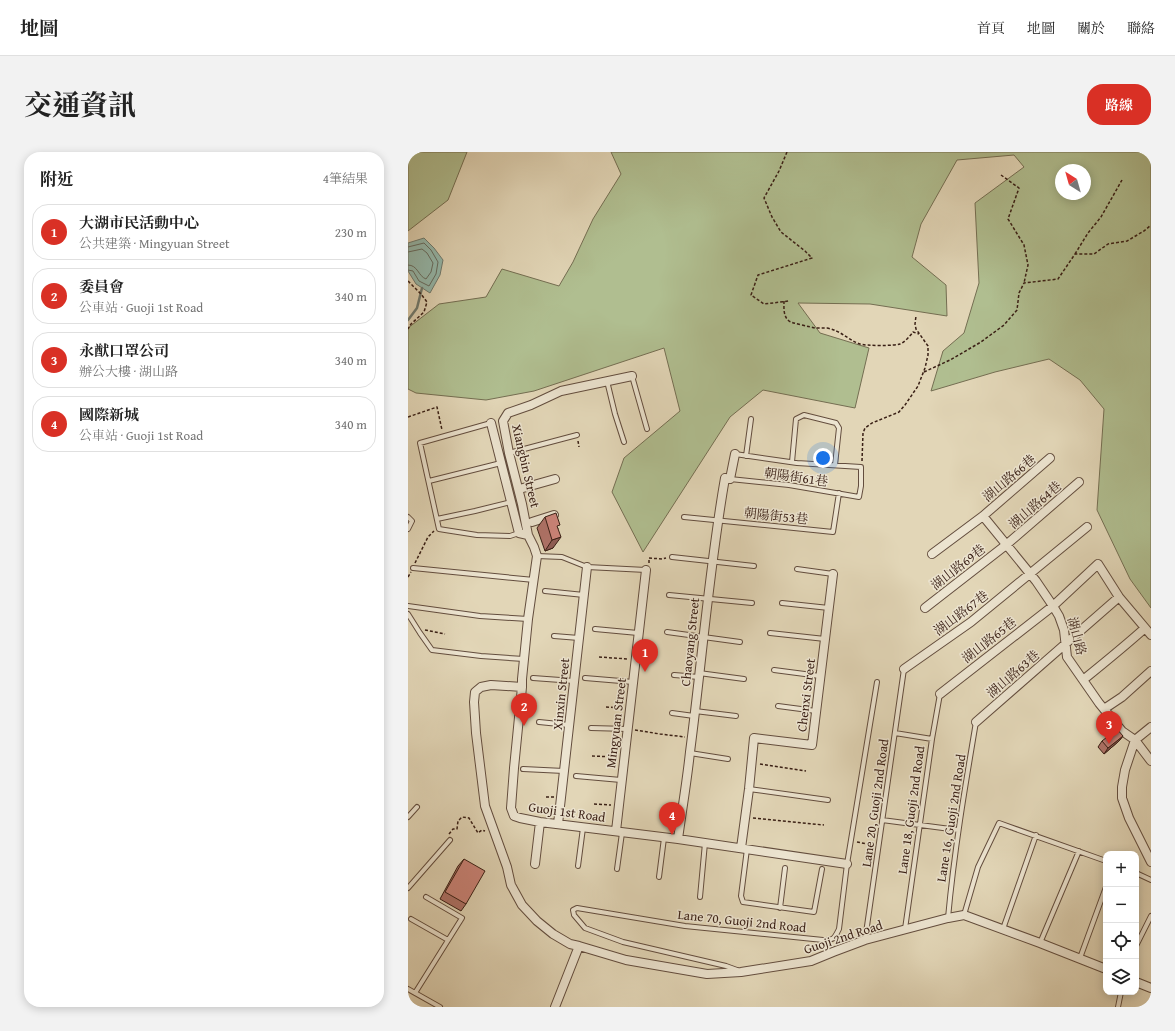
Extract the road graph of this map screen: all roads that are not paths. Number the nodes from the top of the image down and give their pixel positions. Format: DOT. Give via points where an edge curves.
graph roads {
  1 [pos="632,376"];
  2 [pos="607,381"];
  3 [pos="751,419"];
  4 [pos="491,423"];
  5 [pos="647,430"];
  6 [pos="577,435"];
  7 [pos="624,442"];
  8 [pos="509,453"];
  9 [pos="735,454"];
  10 [pos="746,456"];
  11 [pos="1050,458"];
  12 [pos="792,462"];
  13 [pos="501,463"];
  14 [pos="835,465"];
  15 [pos="555,479"];
  16 [pos="730,479"];
  17 [pos="429,481"];
  18 [pos="1079,482"];
  19 [pos="523,488"];
  20 [pos="839,493"];
  21 [pos="511,502"];
  22 [pos="557,514"];
  23 [pos="408,516"];
  24 [pos="983,516"];
  25 [pos="684,517"];
  26 [pos="437,519"];
  27 [pos="717,520"];
  28 [pos="532,522"];
  29 [pos="1087,527"];
  30 [pos="408,529"];
  31 [pos="519,533"];
  32 [pos="528,535"];
  33 [pos="1006,545"];
  34 [pos="932,554"];
  35 [pos="537,556"];
  36 [pos="672,557"];
  37 [pos="712,561"];
  38 [pos="588,566"];
  39 [pos="754,566"];
  40 [pos="413,568"];
  41 [pos="797,569"];
  42 [pos="646,570"];
  43 [pos="833,574"];
  44 [pos="1030,574"];
  45 [pos="534,580"];
  46 [pos="545,591"];
  47 [pos="584,595"];
  48 [pos="669,595"];
  49 [pos="1119,597"];
  50 [pos="708,598"];
  51 [pos="752,603"];
  52 [pos="782,603"];
  53 [pos="408,606"];
  54 [pos="1053,606"];
  55 [pos="829,608"];
  56 [pos="925,608"];
  57 [pos="408,614"];
  58 [pos="528,619"];
  59 [pos="1145,628"];
  60 [pos="595,629"];
  61 [pos="667,632"];
  62 [pos="639,634"];
  63 [pos="770,634"];
  64 [pos="1151,635"];
  65 [pos="554,636"];
  66 [pos="703,637"];
  67 [pos="579,638"];
  68 [pos="825,639"];
  69 [pos="740,642"];
  70 [pos="1066,644"];
  71 [pos="525,659"];
  72 [pos="904,669"];
  73 [pos="774,670"];
  74 [pos="1151,671"];
  75 [pos="674,675"];
  76 [pos="699,675"];
  77 [pos="821,676"];
  78 [pos="533,678"];
  79 [pos="585,678"];
  80 [pos="744,679"];
  81 [pos="1083,680"];
  82 [pos="574,682"];
  83 [pos="633,682"];
  84 [pos="878,682"];
  85 [pos="522,687"];
  86 [pos="940,694"];
  87 [pos="778,706"];
  88 [pos="1104,709"];
  89 [pos="817,711"];
  90 [pos="672,713"];
  91 [pos="695,713"];
  92 [pos="736,716"];
  93 [pos="539,722"];
  94 [pos="976,722"];
  95 [pos="570,725"];
  96 [pos="1151,727"];
  97 [pos="591,728"];
  98 [pos="628,729"];
  99 [pos="895,733"];
  100 [pos="932,739"];
  101 [pos="1136,740"];
  102 [pos="690,753"];
  103 [pos="728,759"];
  104 [pos="1151,761"];
  105 [pos="523,769"];
  106 [pos="564,771"];
  107 [pos="576,776"];
  108 [pos="622,780"];
  109 [pos="749,789"];
  110 [pos="828,800"];
  111 [pos="417,807"];
  112 [pos="408,817"];
  113 [pos="882,820"];
  114 [pos="540,822"];
  115 [pos="558,824"];
  116 [pos="919,825"];
  117 [pos="583,827"];
  118 [pos="958,830"];
  119 [pos="619,832"];
  120 [pos="1036,835"];
  121 [pos="664,838"];
  122 [pos="678,839"];
  123 [pos="450,840"];
  124 [pos="705,843"];
  125 [pos="744,849"];
  126 [pos="1079,851"];
  127 [pos="1103,860"];
  128 [pos="1151,862"];
  129 [pos="535,864"];
  130 [pos="847,864"];
  131 [pos="578,866"];
  132 [pos="785,868"];
  133 [pos="616,869"];
  134 [pos="822,869"];
  135 [pos="1139,874"];
  136 [pos="659,878"];
  137 [pos="1151,880"];
  138 [pos="408,888"];
  139 [pos="1103,895"];
  140 [pos="426,896"];
  141 [pos="700,897"];
  142 [pos="780,908"];
  143 [pos="964,916"];
  144 [pos="1151,916"];
  145 [pos="948,918"];
  146 [pos="412,919"];
  147 [pos="905,929"];
  148 [pos="1002,930"];
  149 [pos="448,940"];
  150 [pos="865,940"];
  151 [pos="1139,940"];
  152 [pos="1040,943"];
  153 [pos="579,946"];
  154 [pos="1080,958"];
  155 [pos="1103,968"];
  156 [pos="741,972"];
  157 [pos="1139,983"];
  158 [pos="1151,988"];
  159 [pos="408,989"];
  160 [pos="415,993"];
  161 [pos="1120,995"];
  162 [pos="440,1007"];
  163 [pos="555,1007"];
  164 [pos="1118,1007"];
  1 -- 2 [label="street, Xiangbin Street"];
  1 -- 5 [label="lane"];
  2 -- 7 [label="lane"];
  2 -- 8 [label="street, Xiangbin Street" via="561,391 508,413 503,421"];
  3 -- 10 [label="lane"];
  4 -- 13 [label="street, Xiangbin Street"];
  4 -- 17 [label="lane" via="420,443"];
  6 -- 8 [label="lane"];
  8 -- 32 [label="street, Xiangbin Street"];
  9 -- 10 [label="lane"];
  9 -- 16 [label="street, Chaoyang Street"];
  10 -- 12 [label="lane"];
  11 -- 24 [label="street, 湖山路66巷"];
  12 -- 14 [label="lane"];
  12 -- 14 [label="lane" via="796,419 804,415 836,423 839,428"];
  13 -- 17 [label="lane"];
  13 -- 21 [label="street, Xiangbin Street"];
  14 -- 20 [label="lane, 朝陽街61巷" via="861,467 859,497"];
  15 -- 19 [label="street"];
  16 -- 20 [label="lane, 朝陽街61巷"];
  16 -- 27 [label="street, Chaoyang Street" via="725,478"];
  17 -- 26 [label="lane"];
  18 -- 33 [label="street, 湖山路64巷"];
  20 -- 27 [label="lane, 朝陽街53巷" via="833,532"];
  21 -- 26 [label="lane"];
  21 -- 31 [label="street, Xiangbin Street"];
  22 -- 28 [label="street"];
  23 -- 30 [label="lane" via="412,521"];
  24 -- 33 [label="street, 湖山路"];
  24 -- 34 [label="street, 湖山路66巷"];
  25 -- 27 [label="lane, 朝陽街53巷"];
  26 -- 31 [label="lane" via="439,528 445,530 477,535 510,536"];
  27 -- 37 [label="street, Chaoyang Street"];
  29 -- 44 [label="street, 湖山路67巷"];
  31 -- 32 [label="street"];
  32 -- 35 [label="street, Xiangbin Street"];
  33 -- 44 [label="street, 湖山路"];
  33 -- 56 [label="street, 湖山路69巷"];
  35 -- 38 [label="lane" via="562,557"];
  35 -- 45 [label="street, Xiangbin Street"];
  36 -- 37 [label="lane"];
  37 -- 39 [label="lane"];
  37 -- 50 [label="street, Chaoyang Street"];
  38 -- 42 [label="lane"];
  38 -- 47 [label="street, Xinxin Street"];
  40 -- 45 [label="lane"];
  41 -- 43 [label="lane"];
  42 -- 62 [label="street, Mingyuan Street"];
  43 -- 55 [label="street, Chenxi Street"];
  44 -- 54 [label="street, 湖山路"];
  44 -- 72 [label="street, 湖山路67巷" via="970,622"];
  45 -- 58 [label="street, Xiangbin Street"];
  46 -- 47 [label="lane"];
  47 -- 67 [label="street, Xinxin Street"];
  48 -- 50 [label="lane"];
  49 -- 54 [label="street, 湖山路65巷" via="1098,564"];
  49 -- 59 [label="street"];
  49 -- 70 [label="street, 湖山路63巷"];
  50 -- 51 [label="lane"];
  50 -- 66 [label="street, Chaoyang Street"];
  52 -- 55 [label="lane"];
  53 -- 58 [label="lane" via="480,616"];
  54 -- 70 [label="street, 湖山路" via="1064,630"];
  54 -- 86 [label="street, 湖山路65巷"];
  55 -- 68 [label="street, Chenxi Street"];
  57 -- 71 [label="lane" via="432,650"];
  58 -- 71 [label="street, Xiangbin Street"];
  59 -- 64 [label="street"];
  59 -- 81 [label="street"];
  60 -- 62 [label="lane"];
  61 -- 66 [label="lane"];
  62 -- 83 [label="street, Mingyuan Street"];
  63 -- 68 [label="lane"];
  65 -- 67 [label="lane"];
  66 -- 69 [label="lane"];
  66 -- 76 [label="street, Chaoyang Street"];
  67 -- 82 [label="street, Xinxin Street"];
  68 -- 77 [label="street, Chenxi Street"];
  70 -- 81 [label="street, 湖山路" via="1067,657"];
  70 -- 94 [label="street, 湖山路63巷"];
  71 -- 85 [label="street, Xiangbin Street"];
  72 -- 99 [label="lane, Lane 20, Guoji 2nd Road"];
  73 -- 77 [label="lane"];
  74 -- 88 [label="street"];
  75 -- 76 [label="lane"];
  76 -- 80 [label="lane"];
  76 -- 91 [label="street, Chaoyang Street"];
  77 -- 89 [label="street, Chenxi Street"];
  78 -- 82 [label="lane"];
  79 -- 83 [label="lane"];
  81 -- 88 [label="street, 湖山路"];
  82 -- 95 [label="street, Xinxin Street"];
  83 -- 98 [label="street, Mingyuan Street"];
  84 -- 130 [label="lane, Lane 70, Guoji 2nd Road"];
  85 -- 114 [label="street, Guoji 1st Road" via="511,808 514,816"];
  85 -- 153 [label="street" via="491,685 481,687 475,692 475,722 485,806 512,885 522,905 553,934"];
  86 -- 100 [label="lane, Lane 18, Guoji 2nd Road"];
  87 -- 89 [label="lane"];
  88 -- 101 [label="street, 湖山路" via="1122,731"];
  89 -- 109 [label="street, Chenxi Street" via="812,745 754,738"];
  90 -- 91 [label="lane"];
  91 -- 92 [label="lane"];
  91 -- 102 [label="street, Chaoyang Street"];
  93 -- 95 [label="lane"];
  94 -- 118 [label="lane, Lane 16, Guoji 2nd Road"];
  95 -- 106 [label="street, Xinxin Street"];
  96 -- 101 [label="street"];
  97 -- 98 [label="lane"];
  98 -- 108 [label="street, Mingyuan Street"];
  99 -- 100 [label="lane"];
  99 -- 113 [label="lane, Lane 20, Guoji 2nd Road"];
  100 -- 116 [label="lane, Lane 18, Guoji 2nd Road"];
  101 -- 104 [label="street, 湖山路"];
  101 -- 128 [label="street" via="1125,770 1122,798"];
  102 -- 103 [label="lane"];
  102 -- 122 [label="street, Chaoyang Street"];
  105 -- 106 [label="lane"];
  106 -- 115 [label="street, Xinxin Street"];
  107 -- 108 [label="lane"];
  108 -- 119 [label="street, Mingyuan Street"];
  109 -- 110 [label="lane"];
  109 -- 125 [label="street, Chenxi Street"];
  111 -- 112 [label="lane"];
  113 -- 116 [label="lane"];
  113 -- 150 [label="lane, Lane 20, Guoji 2nd Road"];
  114 -- 115 [label="street, Guoji 1st Road"];
  114 -- 129 [label="street"];
  115 -- 117 [label="street, Guoji 1st Road"];
  116 -- 118 [label="lane"];
  116 -- 147 [label="lane, Lane 18, Guoji 2nd Road"];
  117 -- 119 [label="street, Guoji 1st Road"];
  117 -- 131 [label="lane"];
  118 -- 145 [label="lane, Lane 16, Guoji 2nd Road"];
  119 -- 121 [label="street, Guoji 1st Road"];
  119 -- 133 [label="lane"];
  120 -- 126 [label="lane"];
  120 -- 143 [label="lane" via="999,823 978,867"];
  120 -- 148 [label="lane"];
  121 -- 122 [label="street, Guoji 1st Road"];
  121 -- 136 [label="lane"];
  122 -- 124 [label="street, Guoji 1st Road"];
  123 -- 138 [label="lane"];
  124 -- 125 [label="street, Guoji 1st Road"];
  124 -- 141 [label="lane"];
  125 -- 130 [label="street, Guoji 1st Road"];
  125 -- 142 [label="lane" via="740,896 743,902"];
  126 -- 127 [label="lane"];
  126 -- 152 [label="lane"];
  130 -- 156 [label="lane, Lane 70, Guoji 2nd Road" via="839,929 832,940 686,926 577,908 573,910 585,928 622,942 726,966"];
  132 -- 142 [label="lane"];
  134 -- 142 [label="lane" via="814,912"];
  135 -- 137 [label="lane"];
  139 -- 154 [label="lane"];
  140 -- 149 [label="lane" via="462,918"];
  143 -- 145 [label="street, Guoji 2nd Road"];
  143 -- 148 [label="street, Guoji 2nd Road"];
  144 -- 151 [label="lane"];
  145 -- 147 [label="street, Guoji 2nd Road"];
  146 -- 149 [label="lane"];
  147 -- 150 [label="street, Guoji 2nd Road"];
  148 -- 152 [label="street, Guoji 2nd Road"];
  149 -- 160 [label="lane"];
  150 -- 156 [label="street, Guoji 2nd Road" via="811,961"];
  152 -- 154 [label="street, Guoji 2nd Road"];
  153 -- 156 [label="street, Guoji 2nd Road" via="626,960 707,974"];
  153 -- 163 [label="street"];
  154 -- 155 [label="street, Guoji 2nd Road"];
  157 -- 158 [label="street"];
  159 -- 160 [label="lane"];
  160 -- 162 [label="lane"];
  161 -- 164 [label="lane"];
}
